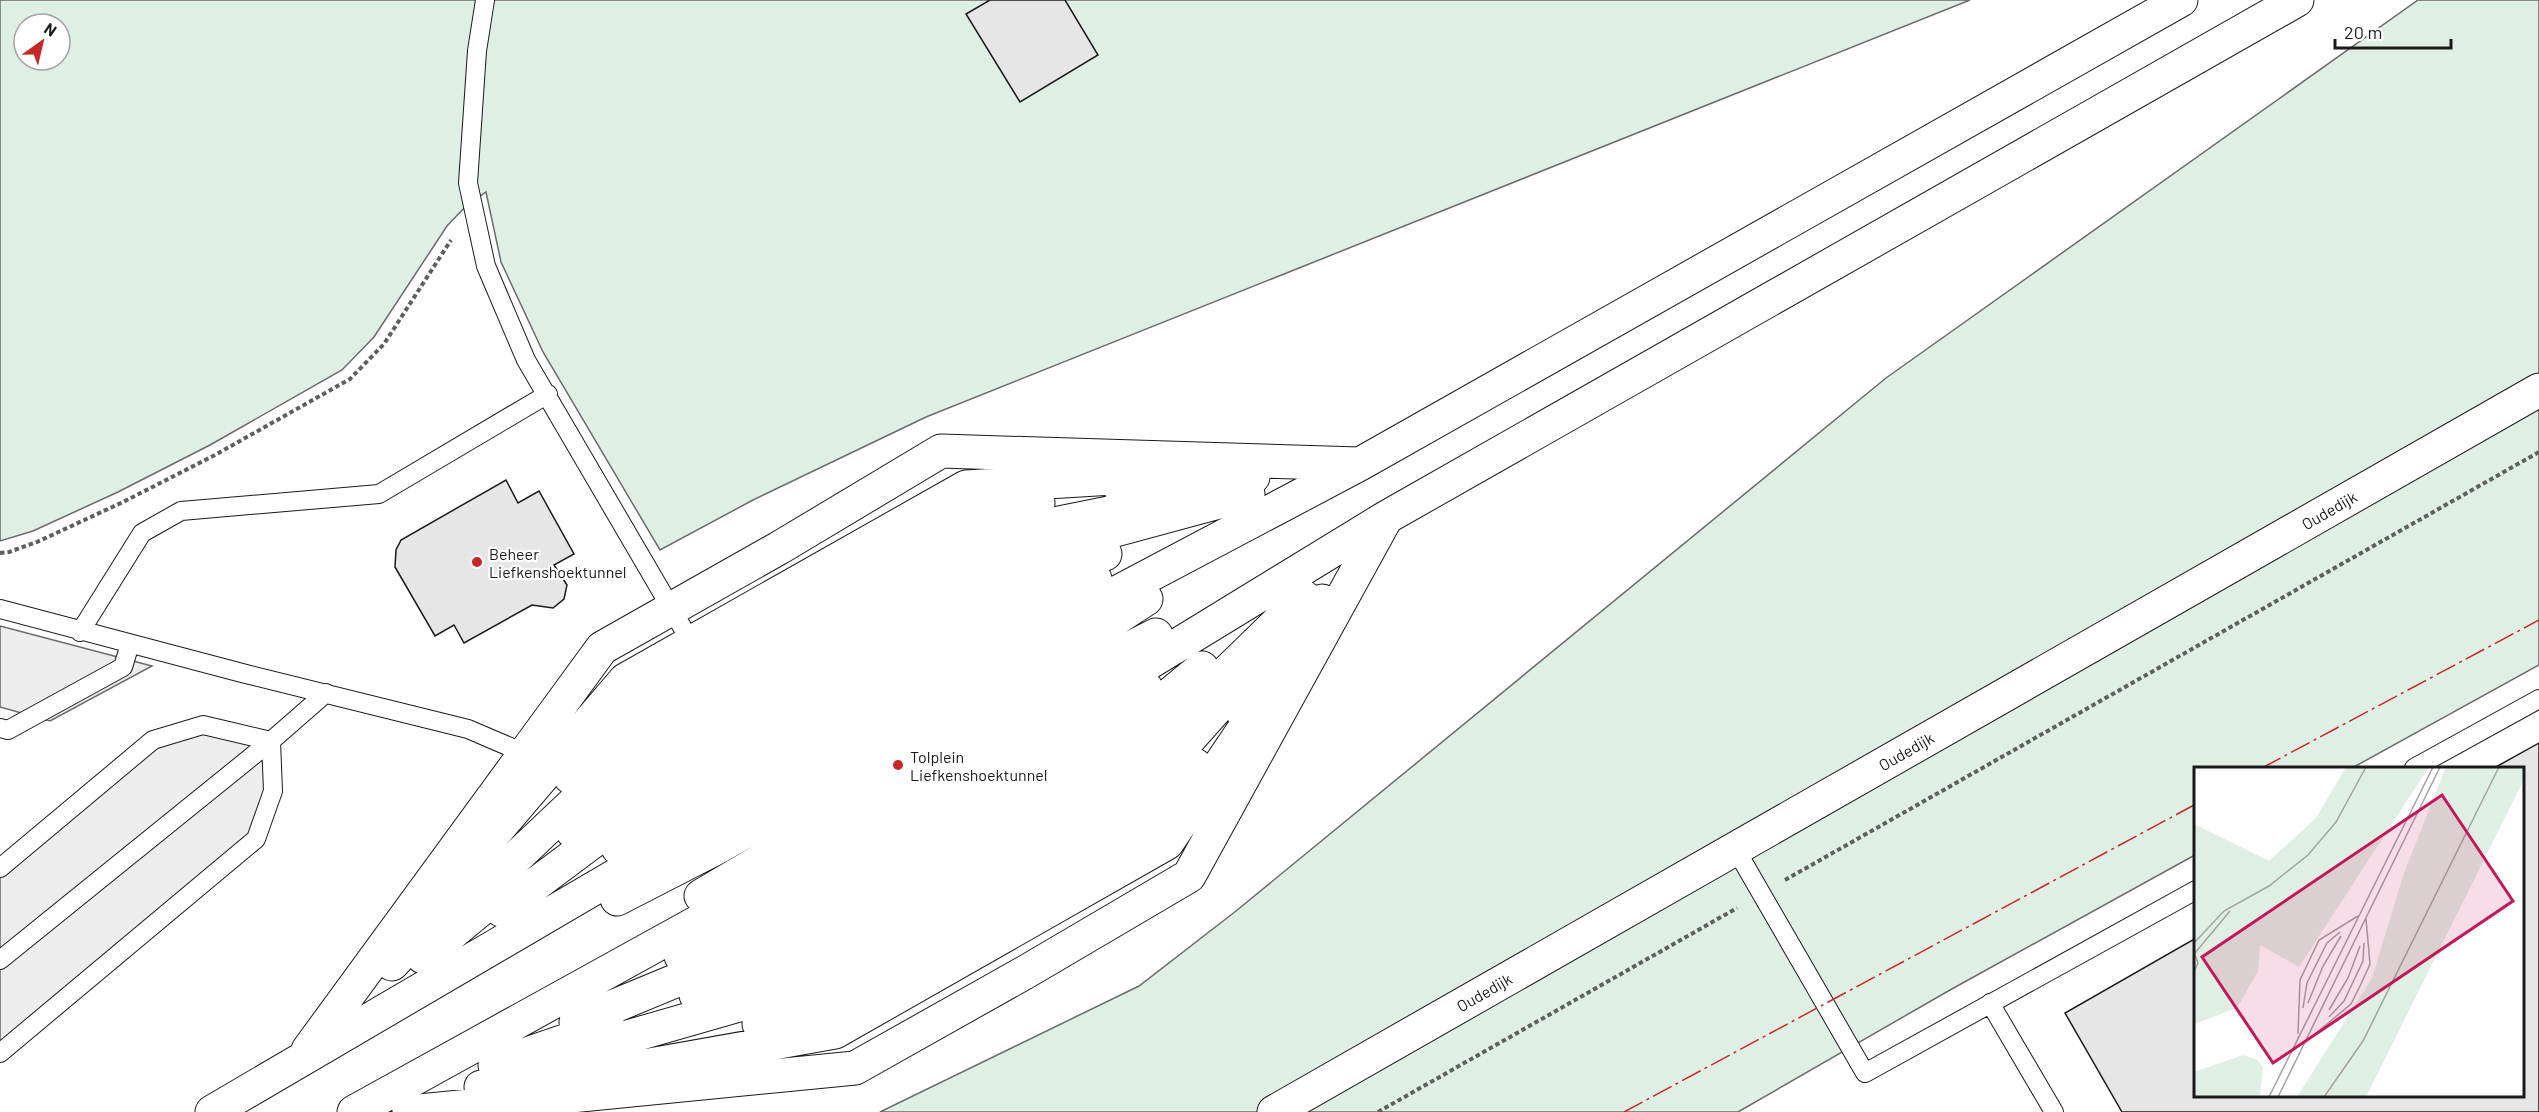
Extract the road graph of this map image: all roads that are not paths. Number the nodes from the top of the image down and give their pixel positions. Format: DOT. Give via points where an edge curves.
graph roads {
  1 [pos="485,0"];
  2 [pos="2181,0"];
  3 [pos="2296,0"];
  4 [pos="2539,390"];
  5 [pos="548,394"];
  6 [pos="1360,464"];
  7 [pos="1387,517"];
  8 [pos="0,609"];
  9 [pos="671,609"];
  10 [pos="80,632"];
  11 [pos="130,644"];
  12 [pos="326,693"];
  13 [pos="2539,699"];
  14 [pos="741,725"];
  15 [pos="0,728"];
  16 [pos="271,741"];
  17 [pos="2416,767"];
  18 [pos="606,792"];
  19 [pos="720,846"];
  20 [pos="1735,848"];
  21 [pos="0,868"];
  22 [pos="2194,891"];
  23 [pos="0,960"];
  24 [pos="1990,1004"];
  25 [pos="0,1053"];
  26 [pos="300,1061"];
  27 [pos="212,1112"];
  28 [pos="358,1112"];
  29 [pos="371,1112"];
  30 [pos="380,1112"];
  31 [pos="409,1112"];
  32 [pos="1274,1112"];
  33 [pos="2054,1112"];
  1 -- 5 [label="lane" via="477,51 468,183 486,266 526,360"];
  2 -- 6 [label="main road"];
  3 -- 7 [label="main road"];
  4 -- 20 [label="main road, Oudedijk"];
  5 -- 9 [label="lane"];
  5 -- 10 [label="lane" via="380,494 181,510 142,533"];
  6 -- 9 [label="main road" via="941,451"];
  6 -- 14 [label="main road" via="1034,605"];
  6 -- 14 [label="main road" via="1008,560"];
  6 -- 14 [label="main road" via="1062,653"];
  6 -- 14 [label="main road" via="981,510"];
  7 -- 28 [label="main road" via="1075,676 741,872"];
  7 -- 28 [label="main road" via="1111,743 781,937"];
  7 -- 28 [label="main road" via="1140,794 805,986"];
  7 -- 29 [label="main road" via="1154,819 820,1010"];
  7 -- 30 [label="main road" via="1167,843 835,1032"];
  7 -- 31 [label="main road" via="1189,876 855,1068"];
  8 -- 10 [label="lane"];
  9 -- 14 [label="lane"];
  9 -- 18 [label="main road" via="602,648"];
  10 -- 11 [label="lane"];
  11 -- 12 [label="lane"];
  11 -- 15 [label="lane" via="123,667 8,730"];
  12 -- 16 [label="lane"];
  12 -- 18 [label="lane" via="468,729"];
  13 -- 17 [label="lane"];
  14 -- 18 [label="main road"];
  14 -- 18 [label="main road" via="680,777"];
  14 -- 18 [label="main road" via="652,729"];
  14 -- 18 [label="main road" via="625,680"];
  14 -- 19 [label="main road"];
  16 -- 21 [label="lane" via="203,725 153,740"];
  16 -- 23 [label="lane"];
  16 -- 25 [label="lane" via="273,791 256,838"];
  18 -- 19 [label="lane"];
  18 -- 26 [label="main road"];
  18 -- 26 [label="main road"];
  18 -- 26 [label="main road"];
  18 -- 26 [label="main road"];
  19 -- 26 [label="main road"];
  20 -- 24 [label="lane" via="1865,1073"];
  20 -- 32 [label="main road, Oudedijk"];
  22 -- 24 [label="lane"];
  24 -- 33 [label="lane"];
  26 -- 27 [label="main road"];
}
